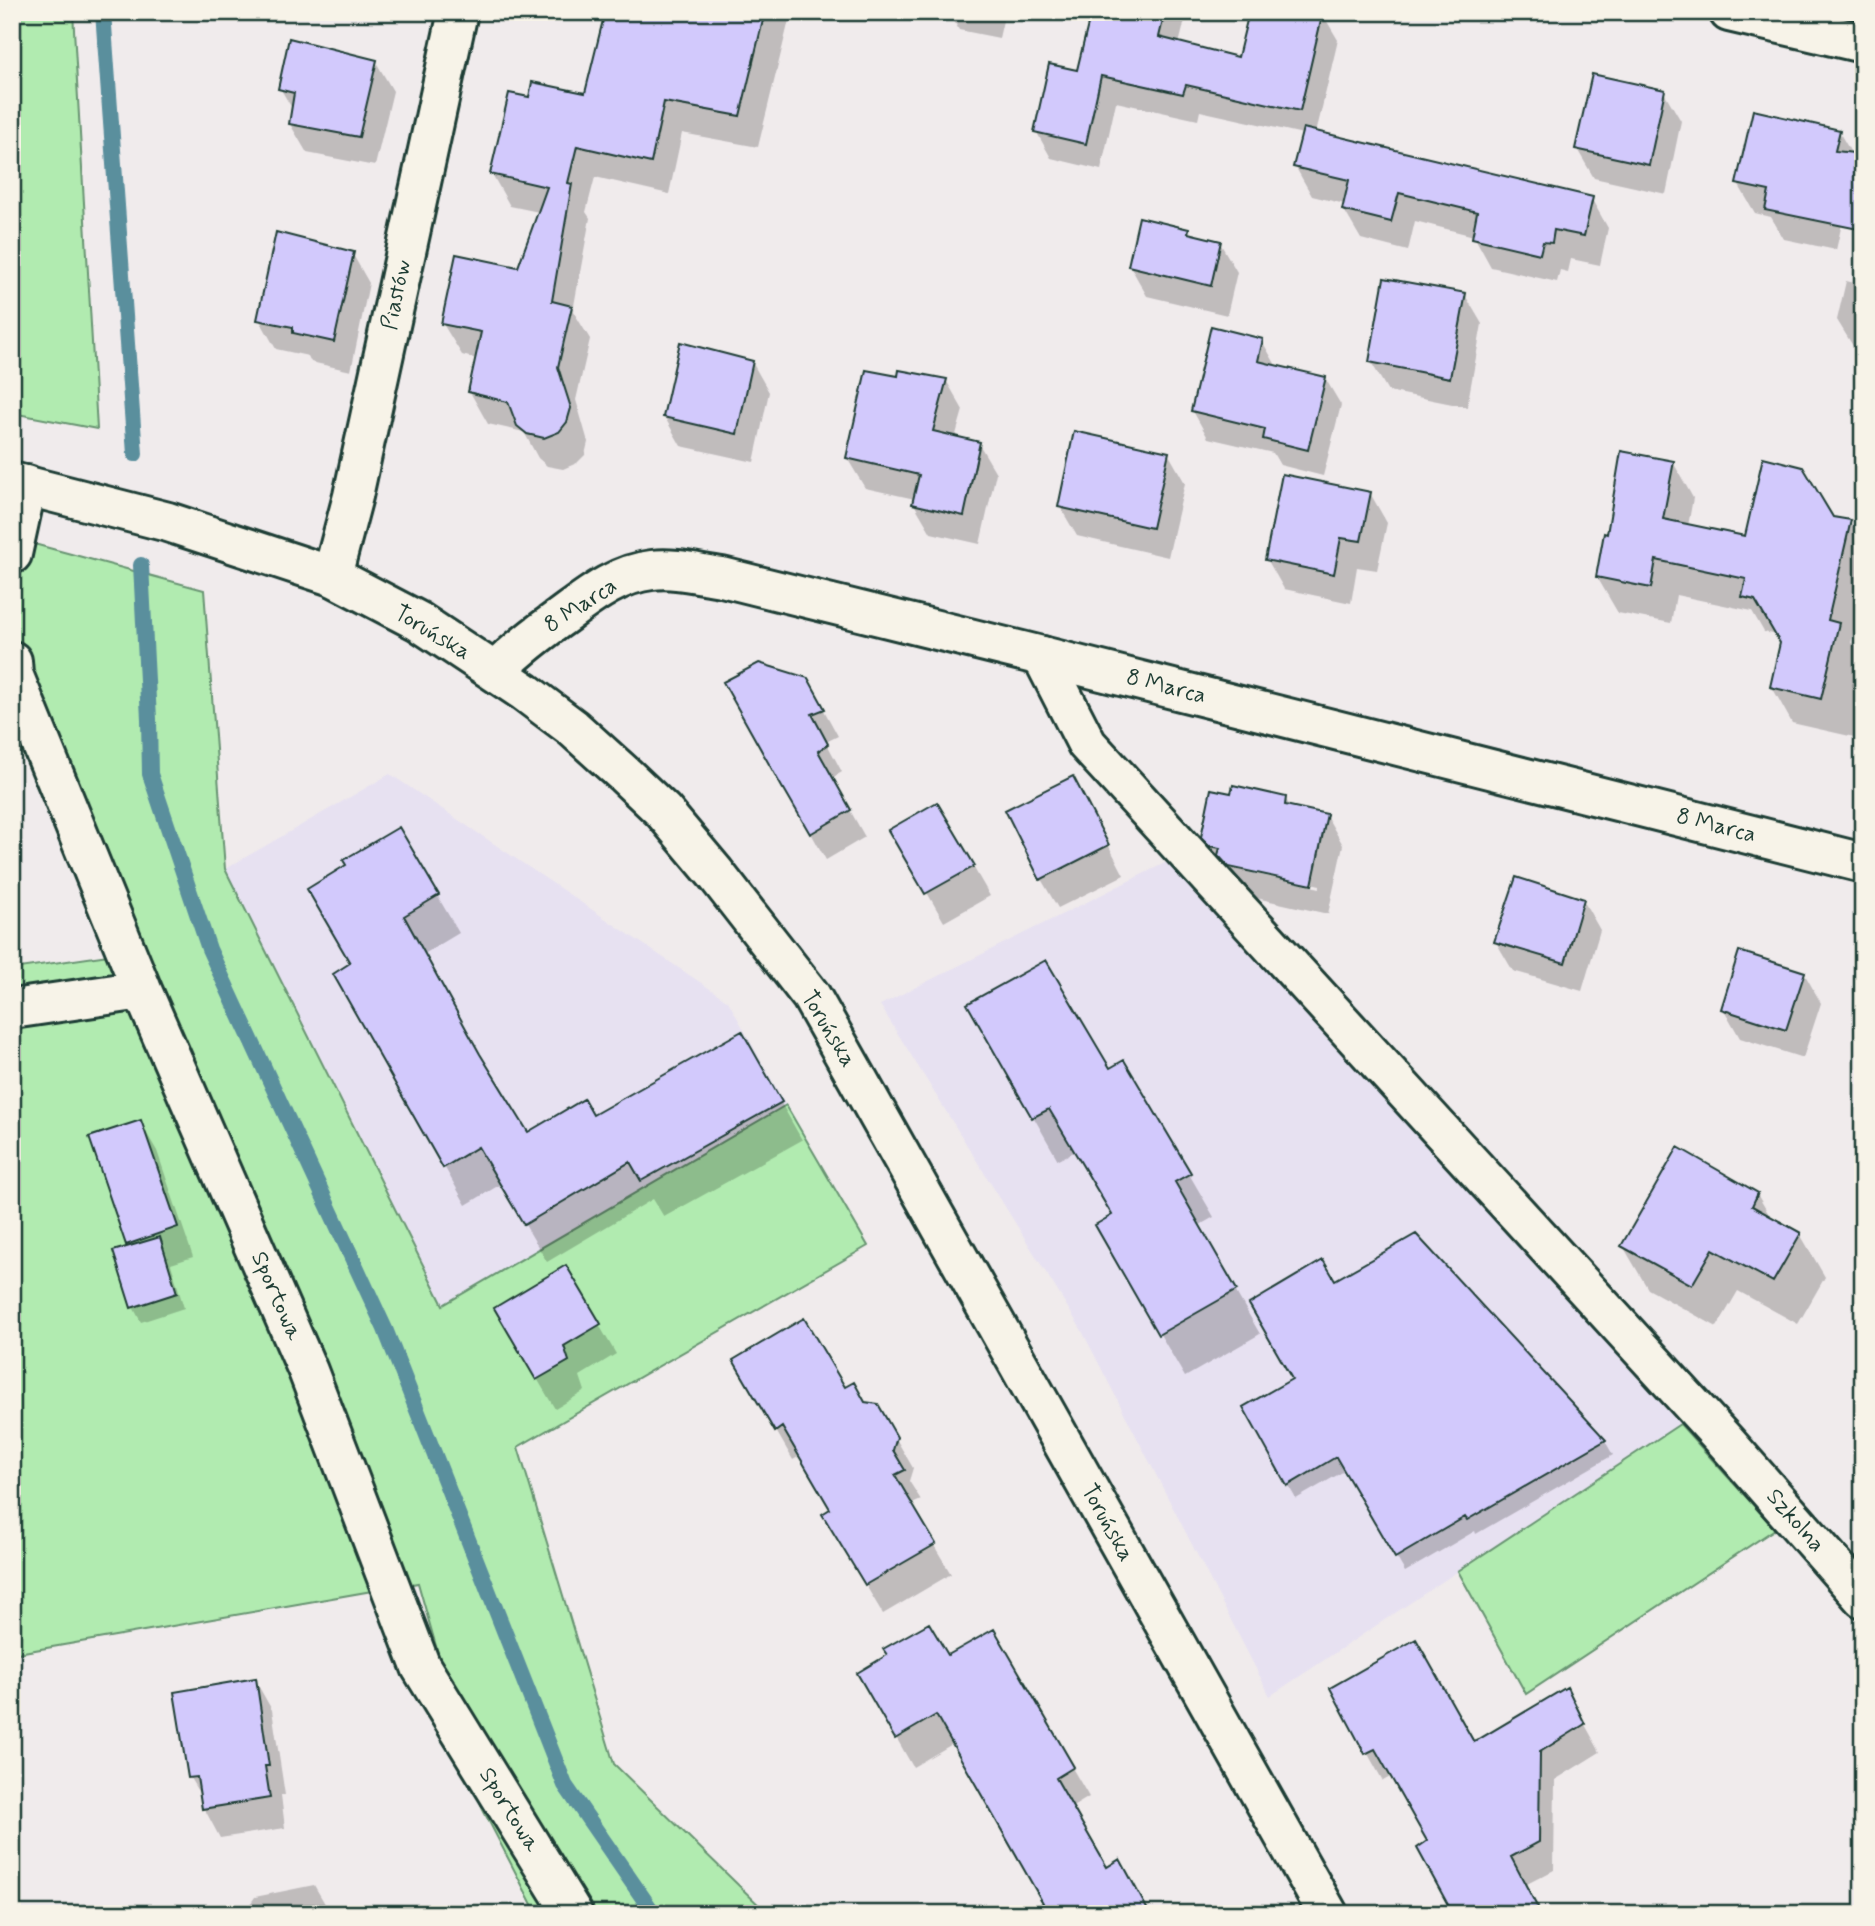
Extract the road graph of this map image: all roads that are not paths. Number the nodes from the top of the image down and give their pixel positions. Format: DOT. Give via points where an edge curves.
graph roads {
  1 [pos="458,12"];
  2 [pos="1729,12"];
  3 [pos="1863,43"];
  4 [pos="20,483"];
  5 [pos="12,554"];
  6 [pos="332,576"];
  7 [pos="1042,656"];
  8 [pos="12,661"];
  9 [pos="495,672"];
  10 [pos="1863,863"];
  11 [pos="142,989"];
  12 [pos="12,1009"];
  13 [pos="1863,1598"];
  14 [pos="573,1914"];
  15 [pos="1328,1914"];
  1 -- 6 [label="street, Piastów"];
  2 -- 3 [label="street"];
  4 -- 5 [label="street"];
  4 -- 6 [label="street, Toruńska" via="168,522"];
  6 -- 9 [label="street, Toruńska" via="418,621"];
  7 -- 9 [label="street, 8 Marca" via="722,577 654,569 599,589 514,652"];
  7 -- 10 [label="street, 8 Marca"];
  7 -- 13 [label="street, Szkolna" via="1087,744 1727,1443"];
  8 -- 11 [label="street, Sportowa" via="13,674"];
  9 -- 15 [label="street, Toruńska" via="573,728 663,811 811,996"];
  11 -- 12 [label="street"];
  11 -- 14 [label="street, Sportowa" via="308,1371 421,1667"];
}
